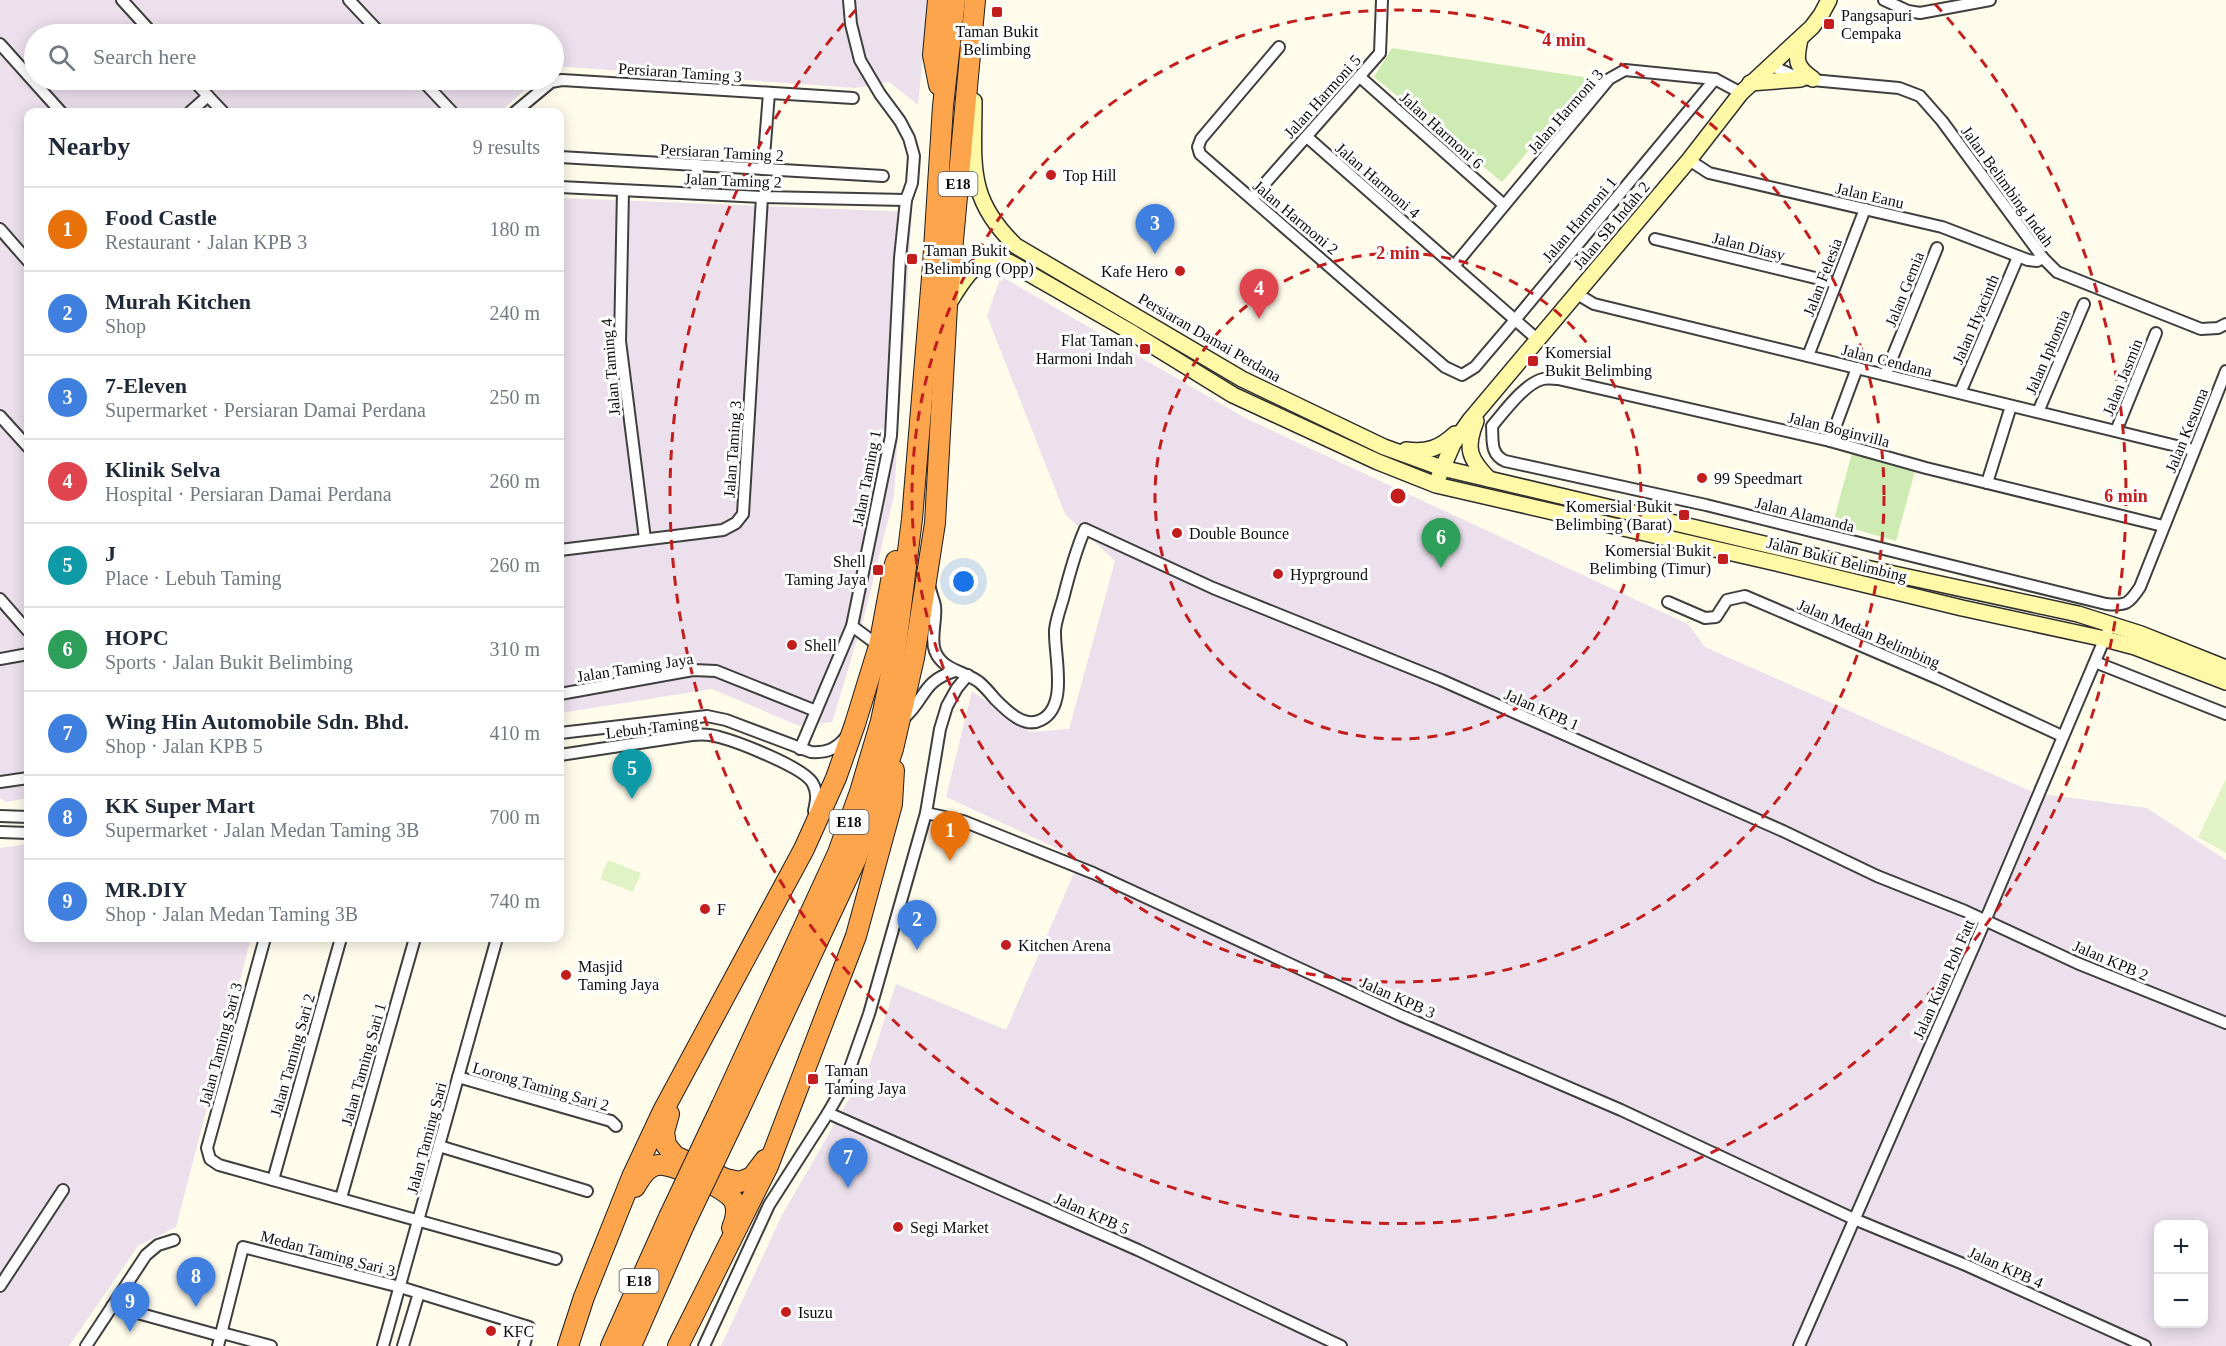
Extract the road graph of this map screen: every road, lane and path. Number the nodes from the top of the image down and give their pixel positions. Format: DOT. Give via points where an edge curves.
graph roads {
  1 [pos="122,0"];
  2 [pos="350,0"];
  3 [pos="849,0"];
  4 [pos="938,0"];
  5 [pos="955,0"];
  6 [pos="975,0"];
  7 [pos="1382,0"];
  8 [pos="1829,0"];
  9 [pos="1884,0"];
  10 [pos="1990,0"];
  11 [pos="144,24"];
  12 [pos="372,24"];
  13 [pos="1800,39"];
  14 [pos="0,44"];
  15 [pos="1279,47"];
  16 [pos="968,62"];
  17 [pos="1770,65"];
  18 [pos="24,71"];
  19 [pos="1360,77"];
  20 [pos="1715,79"];
  21 [pos="1807,79"];
  22 [pos="564,80"];
  23 [pos="1745,88"];
  24 [pos="41,90"];
  25 [pos="202,90"];
  26 [pos="431,90"];
  27 [pos="542,90"];
  28 [pos="769,93"];
  29 [pos="208,96"];
  30 [pos="853,98"];
  31 [pos="943,106"];
  32 [pos="57,108"];
  33 [pos="194,108"];
  34 [pos="219,108"];
  35 [pos="448,108"];
  36 [pos="521,108"];
  37 [pos="1307,137"];
  38 [pos="564,157"];
  39 [pos="1689,160"];
  40 [pos="697,166"];
  41 [pos="763,169"];
  42 [pos="883,176"];
  43 [pos="564,187"];
  44 [pos="623,191"];
  45 [pos="696,193"];
  46 [pos="762,196"];
  47 [pos="1252,198"];
  48 [pos="906,200"];
  49 [pos="1504,205"];
  50 [pos="1865,209"];
  51 [pos="0,229"];
  52 [pos="1655,239"];
  53 [pos="1937,248"];
  54 [pos="24,255"];
  55 [pos="2018,257"];
  56 [pos="2043,258"];
  57 [pos="1454,266"];
  58 [pos="1836,283"];
  59 [pos="1577,294"];
  60 [pos="2084,304"];
  61 [pos="947,306"];
  62 [pos="1515,320"];
  63 [pos="2223,327"];
  64 [pos="2156,333"];
  65 [pos="1538,340"];
  66 [pos="1808,356"];
  67 [pos="1857,368"];
  68 [pos="2226,371"];
  69 [pos="1462,375"];
  70 [pos="1885,375"];
  71 [pos="1496,388"];
  72 [pos="1960,393"];
  73 [pos="1513,402"];
  74 [pos="1482,404"];
  75 [pos="2011,406"];
  76 [pos="2038,412"];
  77 [pos="0,416"];
  78 [pos="1470,420"];
  79 [pos="2116,431"];
  80 [pos="1830,441"];
  81 [pos="24,443"];
  82 [pos="1384,447"];
  83 [pos="2193,450"];
  84 [pos="1442,468"];
  85 [pos="1490,479"];
  86 [pos="1987,483"];
  87 [pos="1436,485"];
  88 [pos="912,519"];
  89 [pos="2163,526"];
  90 [pos="645,539"];
  91 [pos="564,549"];
  92 [pos="927,579"];
  93 [pos="0,599"];
  94 [pos="2131,601"];
  95 [pos="1668,602"];
  96 [pos="2112,623"];
  97 [pos="24,626"];
  98 [pos="852,626"];
  99 [pos="2105,639"];
  100 [pos="879,646"];
  101 [pos="24,655"];
  102 [pos="0,659"];
  103 [pos="2095,662"];
  104 [pos="2226,668"];
  105 [pos="955,671"];
  106 [pos="968,675"];
  107 [pos="2226,682"];
  108 [pos="564,693"];
  109 [pos="816,711"];
  110 [pos="2226,714"];
  111 [pos="900,723"];
  112 [pos="855,724"];
  113 [pos="564,733"];
  114 [pos="2062,736"];
  115 [pos="800,749"];
  116 [pos="893,749"];
  117 [pos="564,754"];
  118 [pos="24,779"];
  119 [pos="0,782"];
  120 [pos="926,813"];
  121 [pos="0,816"];
  122 [pos="24,817"];
  123 [pos="0,832"];
  124 [pos="24,833"];
  125 [pos="804,849"];
  126 [pos="1985,921"];
  127 [pos="264,942"];
  128 [pos="340,942"];
  129 [pos="414,942"];
  130 [pos="496,942"];
  131 [pos="2226,1023"];
  132 [pos="458,1077"];
  133 [pos="678,1086"];
  134 [pos="730,1109"];
  135 [pos="828,1113"];
  136 [pos="616,1126"];
  137 [pos="779,1137"];
  138 [pos="439,1146"];
  139 [pos="273,1180"];
  140 [pos="63,1190"];
  141 [pos="587,1191"];
  142 [pos="341,1198"];
  143 [pos="1854,1219"];
  144 [pos="418,1220"];
  145 [pos="677,1221"];
  146 [pos="611,1228"];
  147 [pos="174,1240"];
  148 [pos="723,1254"];
  149 [pos="556,1259"];
  150 [pos="0,1286"];
  151 [pos="400,1287"];
  152 [pos="418,1293"];
  153 [pos="112,1306"];
  154 [pos="221,1341"];
  155 [pos="86,1346"];
  156 [pos="271,1346"];
  157 [pos="383,1346"];
  158 [pos="403,1346"];
  159 [pos="524,1346"];
  160 [pos="568,1346"];
  161 [pos="611,1346"];
  162 [pos="631,1346"];
  163 [pos="678,1346"];
  164 [pos="704,1346"];
  165 [pos="1341,1346"];
  166 [pos="1799,1346"];
  167 [pos="2145,1346"];
  1 -- 11 [label="street"];
  2 -- 12 [label="street"];
  3 -- 48 [label="street, Jalan Taming 1" via="850,24 860,60 909,138 914,156"];
  4 -- 31 [label="highway" via="933,55"];
  5 -- 31 [label="highway, E18"];
  6 -- 16 [label="highway, E18"];
  7 -- 19 [label="street, Jalan Harmoni 5" via="1380,53"];
  8 -- 13 [label="main road, Jalan SB Indah 2"];
  9 -- 10 [label="street" via="1920,13"];
  13 -- 17 [label="main road, Jalan SB Indah 2"];
  13 -- 21 [label="main road" via="1798,65"];
  14 -- 18 [label="street"];
  15 -- 47 [label="street, Jalan Harmoni 2" via="1198,147"];
  16 -- 61 [label="highway, E18"];
  16 -- 82 [label="main road, Persiaran Damai Perdana" via="974,101 974,173 979,194 1000,231 1016,246 1242,379"];
  17 -- 21 [label="street, Jalan Belimbing Indah"];
  17 -- 23 [label="main road, Jalan SB Indah 2"];
  19 -- 37 [label="street, Jalan Harmoni 5"];
  19 -- 49 [label="street, Jalan Harmoni 6"];
  20 -- 23 [label="street, Jalan Harmoni 3"];
  20 -- 49 [label="street, Jalan Harmoni 3" via="1625,70 1609,79"];
  20 -- 62 [label="street, Jalan Harmoni 1"];
  21 -- 23 [label="main road"];
  21 -- 56 [label="street, Jalan Belimbing Indah" via="1899,88 1920,96"];
  22 -- 28 [label="street, Persiaran Taming 3"];
  23 -- 39 [label="main road, Jalan SB Indah 2"];
  24 -- 32 [label="street"];
  25 -- 29 [label="street"];
  26 -- 35 [label="street"];
  27 -- 36 [label="street, Persiaran Taming 3"];
  28 -- 30 [label="street, Persiaran Taming 3"];
  28 -- 41 [label="street"];
  29 -- 33 [label="street"];
  29 -- 34 [label="street"];
  31 -- 88 [label="highway, E18"];
  37 -- 47 [label="street, Jalan Harmoni 5"];
  37 -- 57 [label="street, Jalan Harmoni 4"];
  38 -- 40 [label="street, Persiaran Taming 2"];
  39 -- 50 [label="street, Jalan Eanu" via="1709,173"];
  39 -- 59 [label="main road, Jalan SB Indah 2"];
  40 -- 41 [label="street, Persiaran Taming 2"];
  40 -- 45 [label="street"];
  41 -- 42 [label="street, Persiaran Taming 2"];
  43 -- 44 [label="street, Jalan Taming 2"];
  44 -- 45 [label="street, Jalan Taming 2"];
  44 -- 90 [label="street, Jalan Taming 4" via="620,341"];
  45 -- 46 [label="street, Jalan Taming 2"];
  46 -- 48 [label="street, Jalan Taming 2"];
  46 -- 90 [label="street, Jalan Taming 3" via="742,514 736,523 723,530"];
  47 -- 69 [label="street, Jalan Harmoni 2" via="1445,367"];
  48 -- 98 [label="street, Jalan Taming 1" via="891,436"];
  49 -- 57 [label="street, Jalan Harmoni 3"];
  50 -- 55 [label="street, Jalan Eanu" via="1942,227"];
  50 -- 58 [label="street, Jalan Felesia"];
  51 -- 54 [label="street"];
  52 -- 58 [label="street, Jalan Diasy"];
  53 -- 70 [label="street, Jalan Gemia"];
  55 -- 56 [label="street, Jalan Eanu" via="2037,261"];
  55 -- 72 [label="street, Jalan Hyacinth"];
  56 -- 63 [label="street, Jalan Belimbing Indah" via="2069,278 2201,329"];
  57 -- 62 [label="street, Jalan Harmoni 4"];
  58 -- 66 [label="street, Jalan Felesia"];
  59 -- 65 [label="main road, Jalan SB Indah 2"];
  59 -- 66 [label="street, Jalan Cendana" via="1594,304"];
  60 -- 76 [label="street, Jalan Iphomia"];
  61 -- 87 [label="main road" via="979,263 990,259 1009,262 1233,395"];
  61 -- 92 [label="highway, E18" via="935,523"];
  62 -- 65 [label="street, Jalan Harmoni 4"];
  62 -- 69 [label="street, Jalan Harmoni 1" via="1474,367"];
  64 -- 79 [label="street, Jalan Jasmin"];
  65 -- 71 [label="main road, Jalan SB Indah 2"];
  66 -- 67 [label="street, Jalan Cendana"];
  67 -- 70 [label="street, Jalan Cendana"];
  67 -- 80 [label="street"];
  68 -- 83 [label="street, Jalan Kesuma"];
  70 -- 72 [label="street, Jalan Cendana"];
  71 -- 73 [label="street"];
  71 -- 74 [label="main road, Jalan SB Indah 2"];
  72 -- 75 [label="street, Jalan Cendana"];
  73 -- 80 [label="street, Jalan Boginvilla" via="1542,379 1558,379"];
  73 -- 94 [label="street, Jalan Alamanda" via="1492,426 1493,450 1505,461 1706,505 2106,604"];
  74 -- 78 [label="main road, Jalan SB Indah 2"];
  74 -- 85 [label="main road" via="1470,436 1470,451 1475,465"];
  75 -- 76 [label="street, Jalan Cendana"];
  75 -- 86 [label="street"];
  76 -- 79 [label="street, Jalan Cendana"];
  77 -- 81 [label="street"];
  78 -- 82 [label="main road" via="1433,450"];
  78 -- 84 [label="main road, Jalan SB Indah 2"];
  79 -- 83 [label="street, Jalan Cendana"];
  80 -- 86 [label="street, Jalan Boginvilla"];
  82 -- 84 [label="main road, Persiaran Damai Perdana"];
  83 -- 89 [label="street, Jalan Kesuma"];
  84 -- 85 [label="main road, Jalan Bukit Belimbing"];
  84 -- 87 [label="main road, Jalan SB Indah 2"];
  85 -- 96 [label="main road, Jalan Bukit Belimbing"];
  86 -- 89 [label="street, Jalan Boginvilla"];
  87 -- 99 [label="main road, Jalan Bukit Belimbing"];
  88 -- 100 [label="highway" via="893,570"];
  88 -- 134 [label="highway, E18" via="895,654 860,792"];
  89 -- 94 [label="street, Jalan Kesuma"];
  90 -- 91 [label="street, Jalan Taming 3"];
  92 -- 105 [label="street" via="935,606 935,652"];
  92 -- 111 [label="highway, E18"];
  93 -- 97 [label="street"];
  95 -- 114 [label="street, Jalan Medan Belimbing" via="1706,618 1716,616 1726,600 1745,596"];
  96 -- 99 [label="street, Jalan Kuan Poh Fatt"];
  96 -- 104 [label="main road, Jalan Bukit Belimbing"];
  98 -- 100 [label="street"];
  98 -- 109 [label="street, Jalan Taming 1"];
  99 -- 103 [label="street, Jalan Kuan Poh Fatt"];
  99 -- 107 [label="main road, Jalan Bukit Belimbing"];
  100 -- 112 [label="highway"];
  101 -- 102 [label="street"];
  103 -- 110 [label="street"];
  103 -- 114 [label="street, Jalan Kuan Poh Fatt"];
  105 -- 106 [label="street"];
  105 -- 111 [label="street" via="931,682 913,711"];
  106 -- 120 [label="street" via="947,706"];
  106 -- 126 [label="street, Jalan KPB 1" via="1016,717 1036,723 1048,717 1058,697 1055,629 1085,529 1213,588 1441,680"];
  108 -- 109 [label="street, Jalan Taming Jaya" via="693,670 716,671"];
  109 -- 115 [label="street, Jalan Taming 1"];
  111 -- 116 [label="highway, E18"];
  112 -- 115 [label="street, Lebuh Taming" via="839,746 825,753"];
  112 -- 125 [label="highway"];
  113 -- 115 [label="street, Lebuh Taming" via="707,716"];
  114 -- 126 [label="street, Jalan Kuan Poh Fatt"];
  116 -- 134 [label="highway, E18" via="856,859"];
  116 -- 137 [label="highway" via="892,804 856,936"];
  117 -- 125 [label="street, Lebuh Taming" via="692,735 721,737 792,766 813,783 817,798"];
  118 -- 119 [label="street"];
  120 -- 135 [label="street" via="869,1014 844,1084"];
  120 -- 143 [label="street, Jalan KPB 3" via="963,821 1093,873"];
  121 -- 122 [label="street"];
  123 -- 124 [label="street"];
  125 -- 133 [label="highway"];
  126 -- 131 [label="street, Jalan KPB 2"];
  126 -- 143 [label="street, Jalan Kuan Poh Fatt"];
  127 -- 139 [label="street, Jalan Taming Sari 3" via="207,1148 210,1159 219,1165"];
  128 -- 139 [label="street, Jalan Taming Sari 2"];
  129 -- 142 [label="street, Jalan Taming Sari 1"];
  130 -- 132 [label="street, Jalan Taming Sari"];
  132 -- 136 [label="street, Lorong Taming Sari 2" via="611,1121"];
  132 -- 138 [label="street, Jalan Taming Sari"];
  133 -- 137 [label="highway" via="664,1131 666,1144 675,1156 740,1182 752,1177"];
  133 -- 146 [label="highway"];
  134 -- 145 [label="highway, E18, bridge"];
  135 -- 164 [label="street" via="769,1204"];
  135 -- 165 [label="street, Jalan KPB 5" via="1146,1254"];
  137 -- 148 [label="highway"];
  138 -- 141 [label="street"];
  138 -- 144 [label="street, Jalan Taming Sari"];
  139 -- 142 [label="street"];
  140 -- 150 [label="street"];
  142 -- 144 [label="street"];
  143 -- 166 [label="street, Jalan Kuan Poh Fatt"];
  143 -- 167 [label="street, Jalan KPB 4"];
  144 -- 149 [label="street"];
  144 -- 151 [label="street, Jalan Taming Sari"];
  145 -- 161 [label="highway, E18"];
  145 -- 162 [label="highway, E18"];
  146 -- 148 [label="highway" via="645,1172 657,1165 671,1166 732,1198 737,1208"];
  146 -- 160 [label="highway"];
  147 -- 153 [label="street" via="158,1245 146,1255"];
  148 -- 163 [label="highway"];
  151 -- 152 [label="street"];
  151 -- 154 [label="street, Medan Taming Sari 3" via="243,1247"];
  151 -- 157 [label="street, Jalan Taming Sari"];
  152 -- 158 [label="street"];
  152 -- 159 [label="street" via="529,1328"];
  153 -- 154 [label="street"];
  153 -- 155 [label="street"];
  154 -- 156 [label="street"];
}
